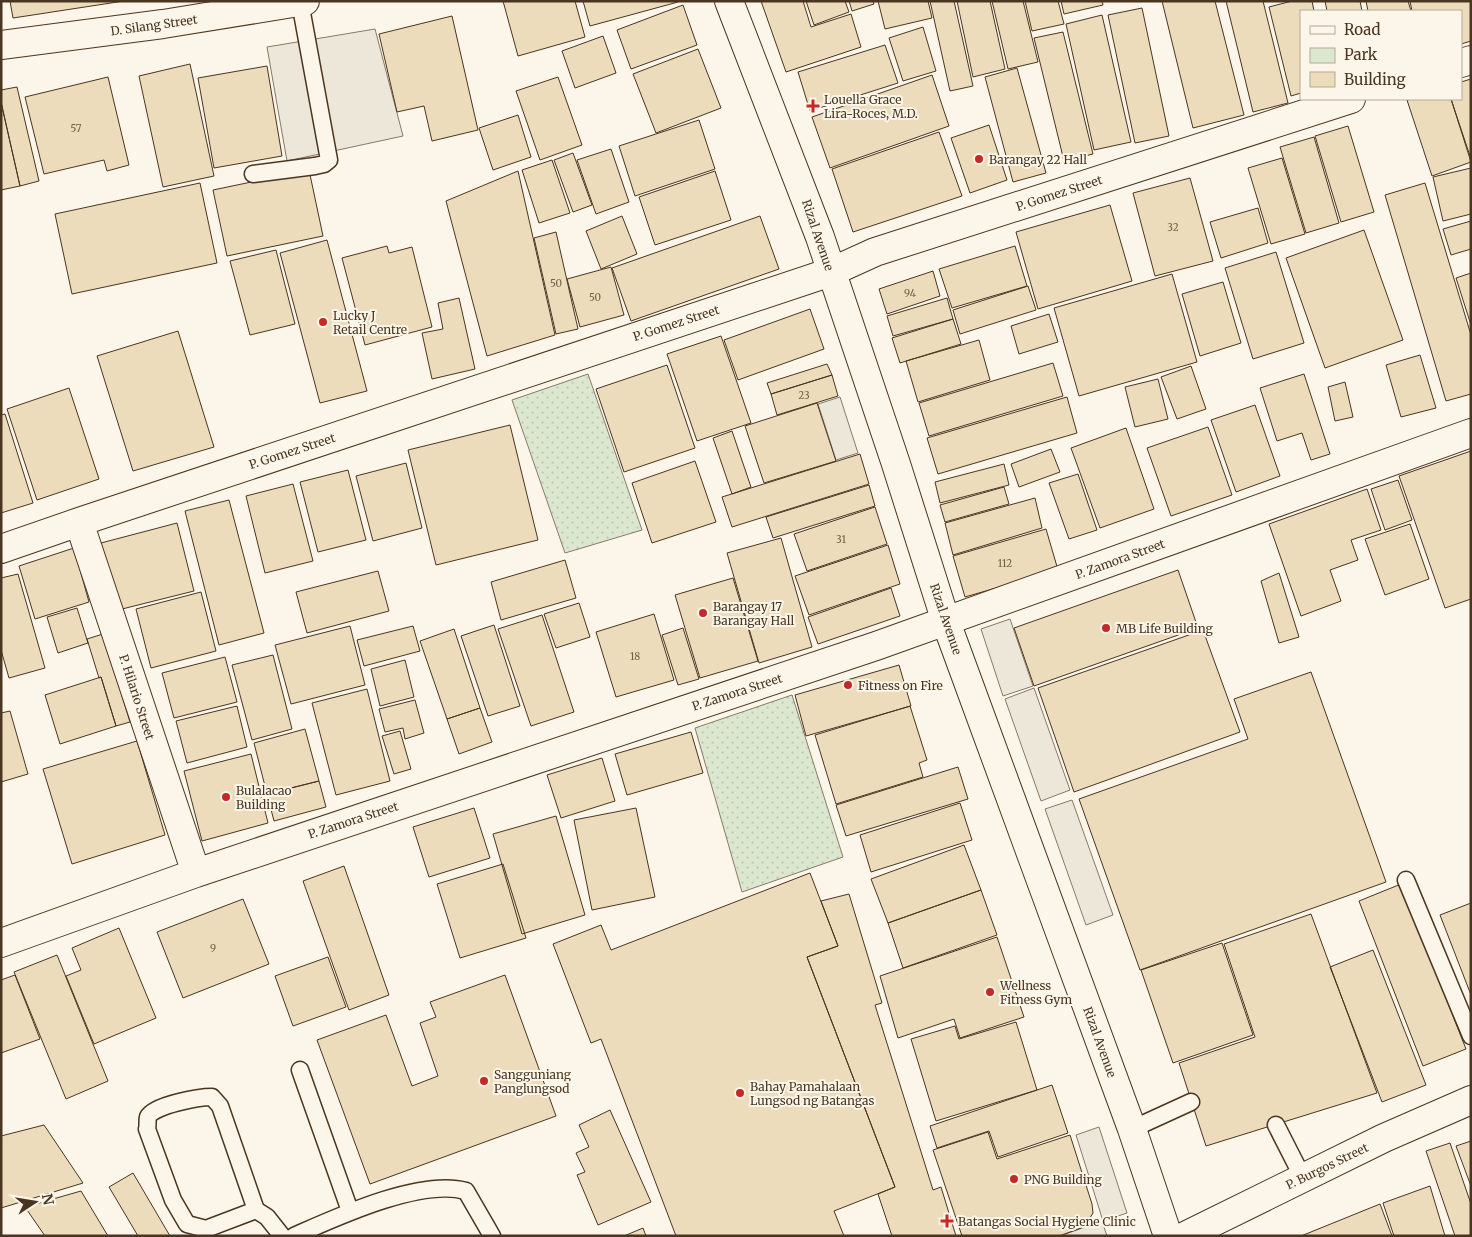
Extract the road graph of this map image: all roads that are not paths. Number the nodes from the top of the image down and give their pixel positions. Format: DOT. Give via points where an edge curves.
graph roads {
  1 [pos="729,1"];
  2 [pos="302,2"];
  3 [pos="1,45"];
  4 [pos="1348,100"];
  5 [pos="253,174"];
  6 [pos="831,272"];
  7 [pos="1471,433"];
  8 [pos="79,522"];
  9 [pos="1,549"];
  10 [pos="946,622"];
  11 [pos="196,873"];
  12 [pos="1406,880"];
  13 [pos="1,943"];
  14 [pos="1471,1036"];
  15 [pos="300,1070"];
  16 [pos="1471,1100"];
  17 [pos="1191,1102"];
  18 [pos="1276,1125"];
  19 [pos="1132,1129"];
  20 [pos="1303,1178"];
  21 [pos="256,1210"];
  22 [pos="350,1211"];
  23 [pos="282,1236"];
  24 [pos="294,1236"];
  25 [pos="492,1236"];
  26 [pos="1168,1236"];
  27 [pos="1185,1236"];
  1 -- 6 [label="street, Rizal Avenue"];
  2 -- 3 [label="street, D. Silang Street"];
  2 -- 5 [label="lane" via="329,160 315,166"];
  4 -- 6 [label="street, P. Gomez Street" via="875,252"];
  6 -- 8 [label="street, P. Gomez Street"];
  6 -- 10 [label="street, Rizal Avenue"];
  7 -- 10 [label="street, P. Zamora Street"];
  8 -- 9 [label="street, P. Gomez Street"];
  8 -- 11 [label="street, P. Hilario Street"];
  10 -- 11 [label="street, P. Zamora Street"];
  10 -- 19 [label="street, Rizal Avenue"];
  11 -- 13 [label="street, P. Zamora Street"];
  12 -- 14 [label="lane"];
  15 -- 22 [label="lane"];
  16 -- 20 [label="street, P. Burgos Street"];
  17 -- 19 [label="lane"];
  18 -- 20 [label="lane"];
  19 -- 26 [label="street, Rizal Avenue"];
  20 -- 27 [label="street, P. Burgos Street"];
  21 -- 21 [label="lane" via="220,1106 212,1097 200,1097 156,1109 148,1118 147,1129 173,1200 187,1224 206,1230"];
  21 -- 23 [label="lane" via="267,1217"];
  22 -- 24 [label="lane"];
  22 -- 25 [label="lane" via="418,1191 454,1187 466,1190"];
}
